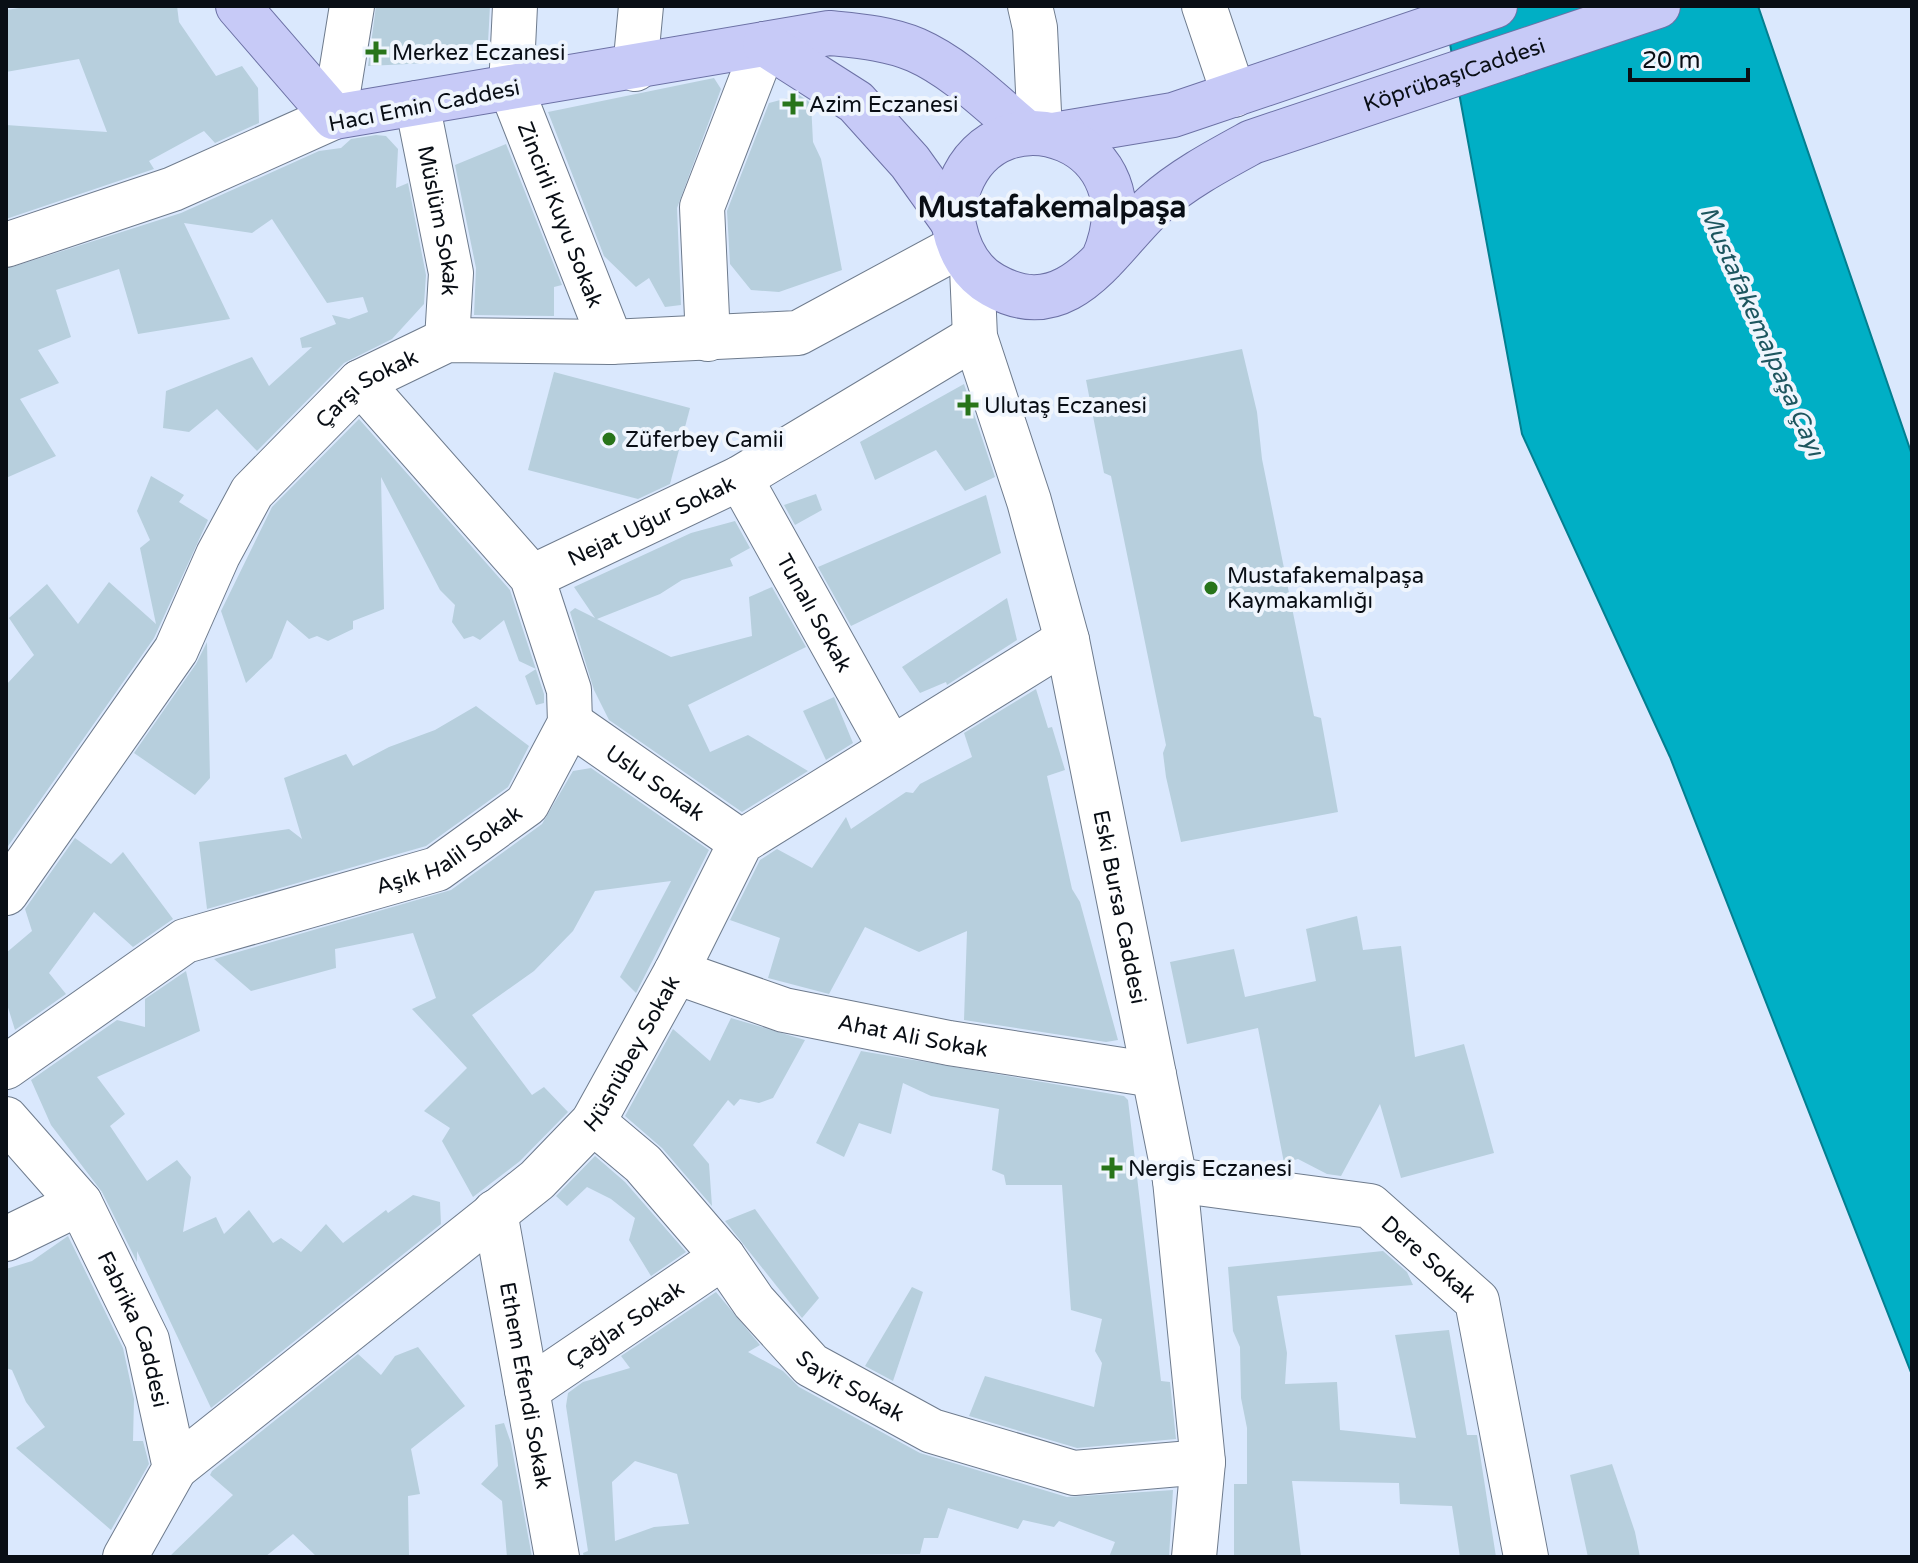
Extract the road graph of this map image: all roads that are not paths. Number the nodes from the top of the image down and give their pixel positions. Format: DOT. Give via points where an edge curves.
graph roads {
  1 [pos="238,6"];
  2 [pos="352,6"];
  3 [pos="515,6"];
  4 [pos="641,6"];
  5 [pos="1030,6"];
  6 [pos="1204,6"];
  7 [pos="1495,6"];
  8 [pos="1658,6"];
  9 [pos="765,44"];
  10 [pos="635,69"];
  11 [pos="511,88"];
  12 [pos="1234,95"];
  13 [pos="417,103"];
  14 [pos="334,117"];
  15 [pos="1040,133"];
  16 [pos="6,245"];
  17 [pos="962,245"];
  18 [pos="1103,260"];
  19 [pos="975,337"];
  20 [pos="708,339"];
  21 [pos="447,340"];
  22 [pos="611,342"];
  23 [pos="360,382"];
  24 [pos="740,478"];
  25 [pos="532,577"];
  26 [pos="1067,640"];
  27 [pos="570,723"];
  28 [pos="890,747"];
  29 [pos="741,842"];
  30 [pos="6,893"];
  31 [pos="676,972"];
  32 [pos="6,1067"];
  33 [pos="1154,1075"];
  34 [pos="6,1119"];
  35 [pos="593,1122"];
  36 [pos="1175,1180"];
  37 [pos="80,1203"];
  38 [pos="495,1212"];
  39 [pos="6,1239"];
  40 [pos="723,1257"];
  41 [pos="527,1390"];
  42 [pos="1203,1462"];
  43 [pos="175,1468"];
  44 [pos="125,1557"];
  45 [pos="557,1557"];
  46 [pos="1194,1557"];
  47 [pos="1526,1557"];
  1 -- 14 [label="main road"];
  2 -- 14 [label="street"];
  3 -- 11 [label="street"];
  4 -- 10 [label="street"];
  5 -- 15 [label="street"];
  6 -- 12 [label="street"];
  7 -- 12 [label="main road"];
  8 -- 18 [label="main road, KöprübaşıCaddesi" via="1252,142 1156,203"];
  9 -- 10 [label="main road, Hacı Emin Caddesi"];
  9 -- 15 [label="main road, Hacı Emin Caddesi" via="829,33 877,38 917,51"];
  9 -- 17 [label="main road" via="856,102 910,162"];
  9 -- 20 [label="street" via="702,207"];
  10 -- 11 [label="main road, Hacı Emin Caddesi"];
  11 -- 13 [label="main road, Hacı Emin Caddesi"];
  11 -- 22 [label="street, Zincirli Kuyu Sokak"];
  12 -- 15 [label="main road" via="1161,118"];
  13 -- 14 [label="main road, Hacı Emin Caddesi"];
  13 -- 21 [label="street, Müslüm Sokak" via="451,273"];
  14 -- 16 [label="street, Hacı Emin Caddesi" via="173,189"];
  15 -- 17 [label="main road" via="1002,140 973,163 955,197"];
  15 -- 18 [label="main road" via="1077,144 1097,161 1110,183 1117,209"];
  17 -- 18 [label="main road" via="991,284 1015,295 1065,291"];
  17 -- 19 [label="street, Eski Bursa Caddesi"];
  17 -- 20 [label="street, Çarşı Sokak" via="798,333"];
  19 -- 24 [label="street, Nejat Uğur Sokak"];
  19 -- 26 [label="street, Eski Bursa Caddesi" via="1029,501"];
  20 -- 22 [label="street, Çarşı Sokak"];
  21 -- 22 [label="street, Çarşı Sokak"];
  21 -- 23 [label="street, Çarşı Sokak"];
  23 -- 25 [label="street"];
  23 -- 30 [label="street, Çarşı Sokak" via="252,492 176,650"];
  24 -- 25 [label="street, Nejat Uğur Sokak"];
  24 -- 28 [label="street, Tunalı Sokak"];
  25 -- 27 [label="street" via="569,690"];
  26 -- 28 [label="street"];
  26 -- 33 [label="street, Eski Bursa Caddesi"];
  27 -- 29 [label="street, Uslu Sokak"];
  27 -- 32 [label="street, Aşık Halil Sokak" via="527,804 437,869 185,941"];
  28 -- 29 [label="street"];
  29 -- 31 [label="street, Hüsnübey Sokak"];
  31 -- 33 [label="street, Ahat Ali Sokak" via="784,1010"];
  31 -- 35 [label="street, Hüsnübey Sokak"];
  33 -- 36 [label="street, Eski Bursa Caddesi"];
  34 -- 37 [label="street, Fabrika Caddesi"];
  35 -- 38 [label="street, Hüsnübey Sokak" via="537,1180"];
  35 -- 40 [label="street, Sayit Sokak" via="643,1164"];
  36 -- 42 [label="street, Eski Bursa Caddesi"];
  36 -- 47 [label="street, Dere Sokak" via="1370,1206 1477,1301"];
  37 -- 39 [label="street"];
  37 -- 43 [label="street, Fabrika Caddesi" via="147,1340"];
  38 -- 41 [label="street, Ethem Efendi Sokak"];
  38 -- 43 [label="street, Hüsnübey Sokak"];
  40 -- 41 [label="street, Çağlar Sokak"];
  40 -- 42 [label="street, Sayit Sokak" via="754,1302 811,1365 932,1431 1074,1473"];
  41 -- 45 [label="street, Ethem Efendi Sokak"];
  42 -- 46 [label="street, Eski Bursa Caddesi"];
  43 -- 44 [label="street"];
}
